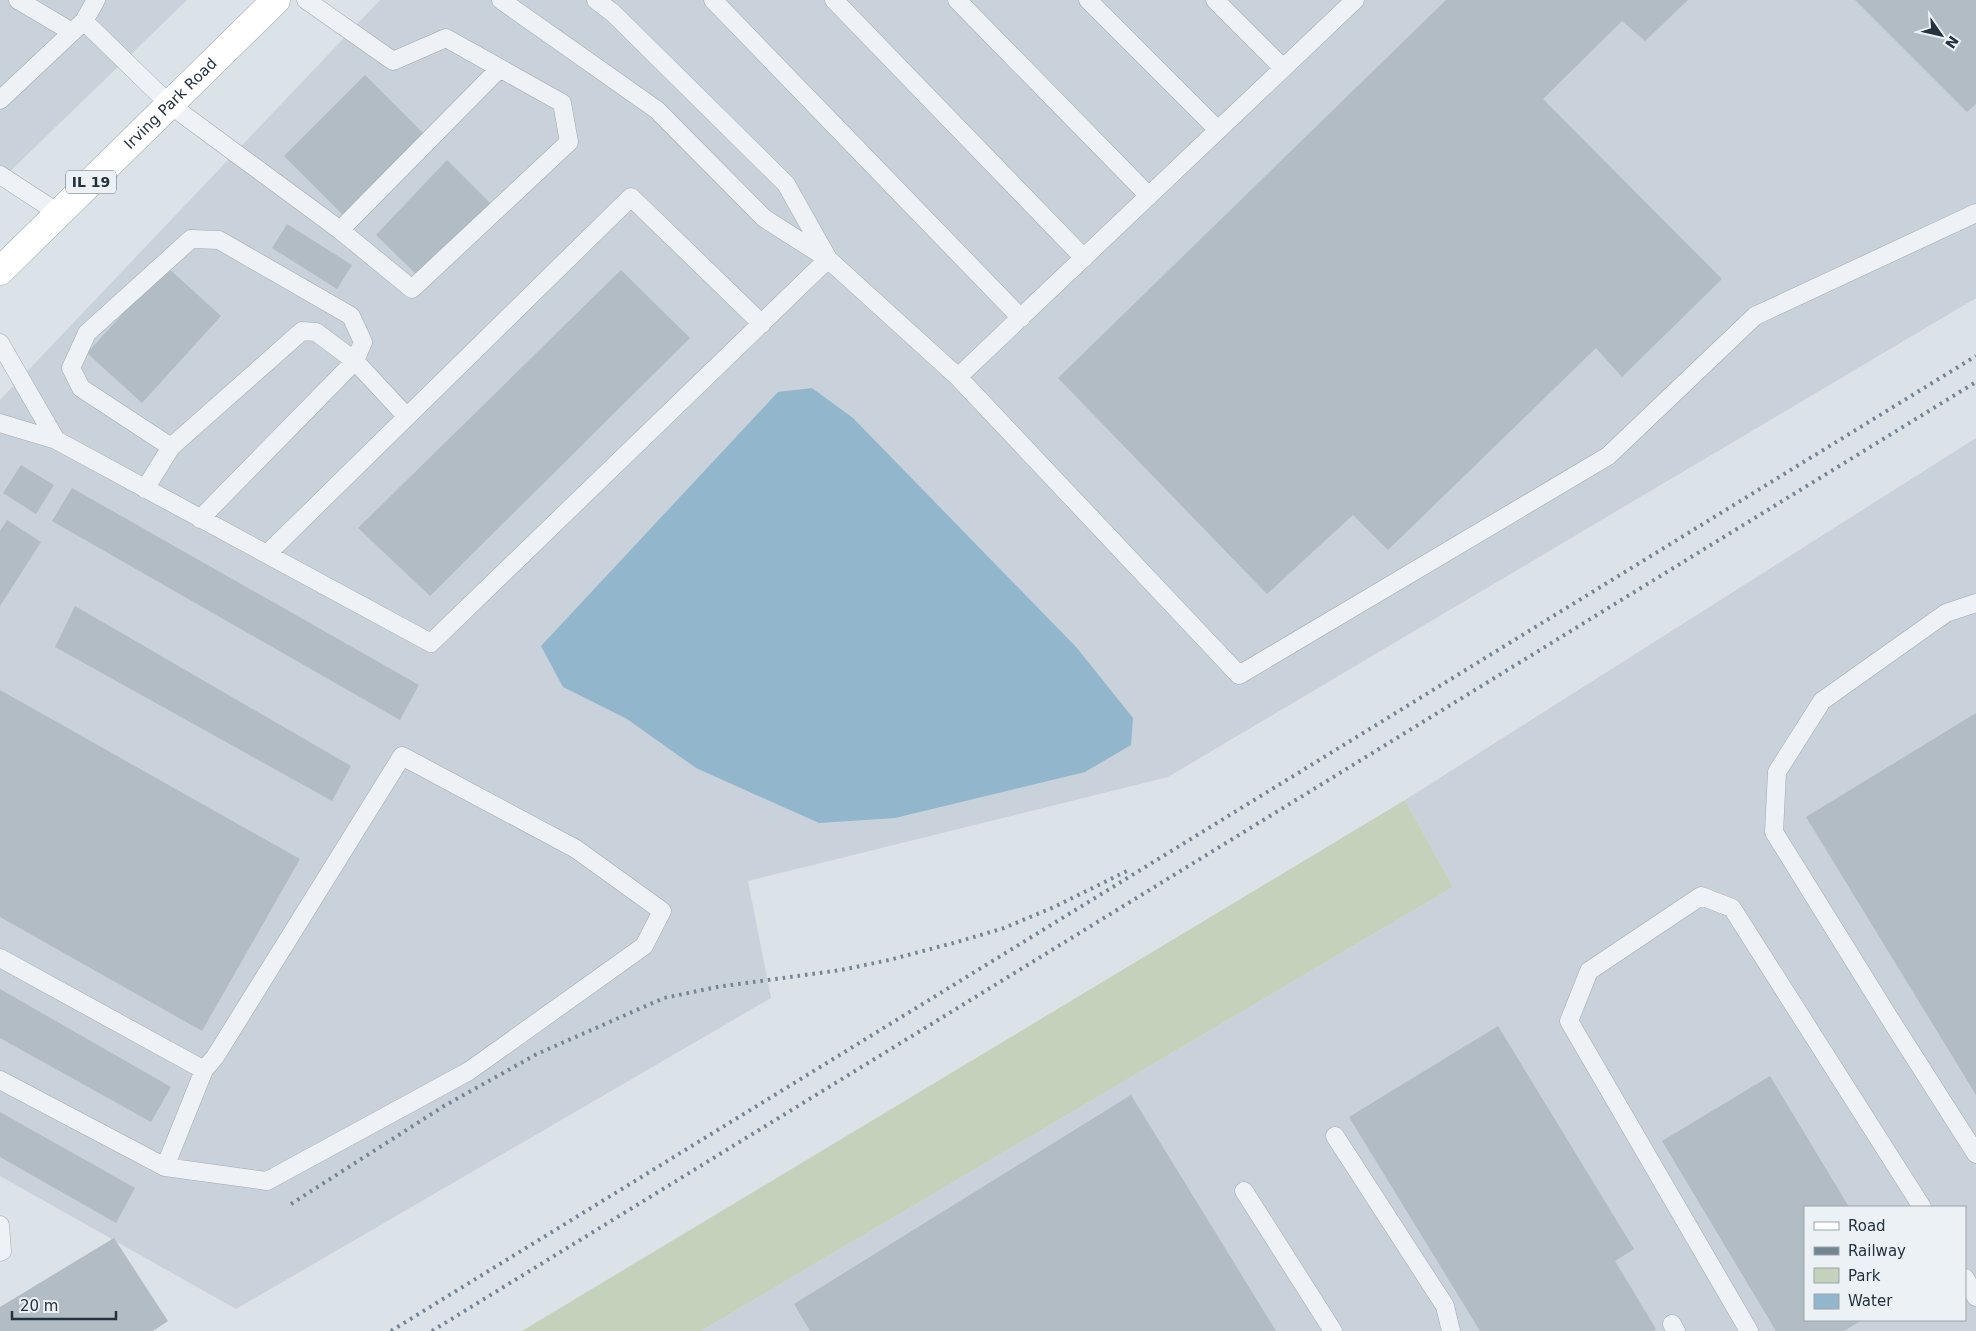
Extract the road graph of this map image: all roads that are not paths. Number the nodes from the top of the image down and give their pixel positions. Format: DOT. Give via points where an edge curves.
graph roads {
  1 [pos="18,0"];
  2 [pos="96,0"];
  3 [pos="276,0"];
  4 [pos="306,0"];
  5 [pos="501,0"];
  6 [pos="596,0"];
  7 [pos="713,0"];
  8 [pos="834,0"];
  9 [pos="957,0"];
  10 [pos="1088,0"];
  11 [pos="1216,0"];
  12 [pos="1346,3"];
  13 [pos="78,27"];
  14 [pos="500,68"];
  15 [pos="1283,68"];
  16 [pos="0,100"];
  17 [pos="170,104"];
  18 [pos="1218,130"];
  19 [pos="0,175"];
  20 [pos="1149,196"];
  21 [pos="1976,213"];
  22 [pos="60,214"];
  23 [pos="340,230"];
  24 [pos="1084,258"];
  25 [pos="828,259"];
  26 [pos="0,271"];
  27 [pos="1021,318"];
  28 [pos="762,324"];
  29 [pos="0,342"];
  30 [pos="355,361"];
  31 [pos="958,377"];
  32 [pos="406,417"];
  33 [pos="0,423"];
  34 [pos="56,440"];
  35 [pos="171,447"];
  36 [pos="145,489"];
  37 [pos="200,519"];
  38 [pos="267,554"];
  39 [pos="1976,603"];
  40 [pos="0,958"];
  41 [pos="204,1070"];
  42 [pos="0,1080"];
  43 [pos="1335,1136"];
  44 [pos="1976,1154"];
  45 [pos="166,1166"];
  46 [pos="1244,1192"];
  47 [pos="1921,1206"];
  48 [pos="0,1225"];
  49 [pos="0,1252"];
  50 [pos="1966,1280"];
  51 [pos="1976,1297"];
  52 [pos="1333,1331"];
  53 [pos="1451,1331"];
  54 [pos="1749,1331"];
  1 -- 13 [label="lane"];
  2 -- 13 [label="lane"];
  3 -- 17 [label="main road, Irving Park Road / IL 19"];
  4 -- 14 [label="lane" via="393,61 446,38"];
  5 -- 25 [label="lane" via="657,110 764,218"];
  6 -- 25 [label="lane" via="786,184"];
  7 -- 27 [label="lane"];
  8 -- 24 [label="lane"];
  9 -- 20 [label="lane"];
  10 -- 18 [label="lane"];
  11 -- 15 [label="lane"];
  12 -- 15 [label="lane"];
  13 -- 16 [label="lane"];
  13 -- 17 [label="lane"];
  14 -- 23 [label="lane"];
  14 -- 23 [label="lane" via="562,103 569,142 412,289"];
  15 -- 18 [label="lane"];
  17 -- 22 [label="main road, Irving Park Road / IL 19"];
  17 -- 23 [label="lane"];
  18 -- 20 [label="lane"];
  19 -- 22 [label="lane"];
  20 -- 24 [label="lane"];
  21 -- 31 [label="lane" via="1756,316 1608,456 1240,675"];
  22 -- 26 [label="main road, Irving Park Road / IL 19"];
  24 -- 27 [label="lane"];
  25 -- 28 [label="lane"];
  25 -- 31 [label="lane"];
  27 -- 31 [label="lane"];
  28 -- 32 [label="lane" via="631,197"];
  28 -- 38 [label="lane" via="431,643"];
  29 -- 34 [label="lane"];
  30 -- 32 [label="lane"];
  30 -- 35 [label="lane" via="316,332 302,331"];
  30 -- 35 [label="lane" via="363,342 351,316 219,240 191,240 87,333 71,368 80,388"];
  30 -- 37 [label="lane"];
  32 -- 38 [label="lane"];
  33 -- 34 [label="lane"];
  34 -- 36 [label="lane"];
  35 -- 36 [label="lane"];
  36 -- 37 [label="lane"];
  37 -- 38 [label="lane"];
  39 -- 44 [label="lane" via="1946,612 1822,701 1777,772 1774,832"];
  40 -- 41 [label="lane"];
  41 -- 45 [label="lane"];
  41 -- 45 [label="lane" via="402,756 576,850 662,911 644,946 469,1071 267,1181"];
  42 -- 45 [label="lane"];
  43 -- 53 [label="lane" via="1445,1306"];
  46 -- 52 [label="lane"];
  47 -- 54 [label="lane" via="1732,908 1701,896 1589,971 1570,1021"];
  48 -- 49 [label="lane"];
  50 -- 51 [label="lane"];
}
